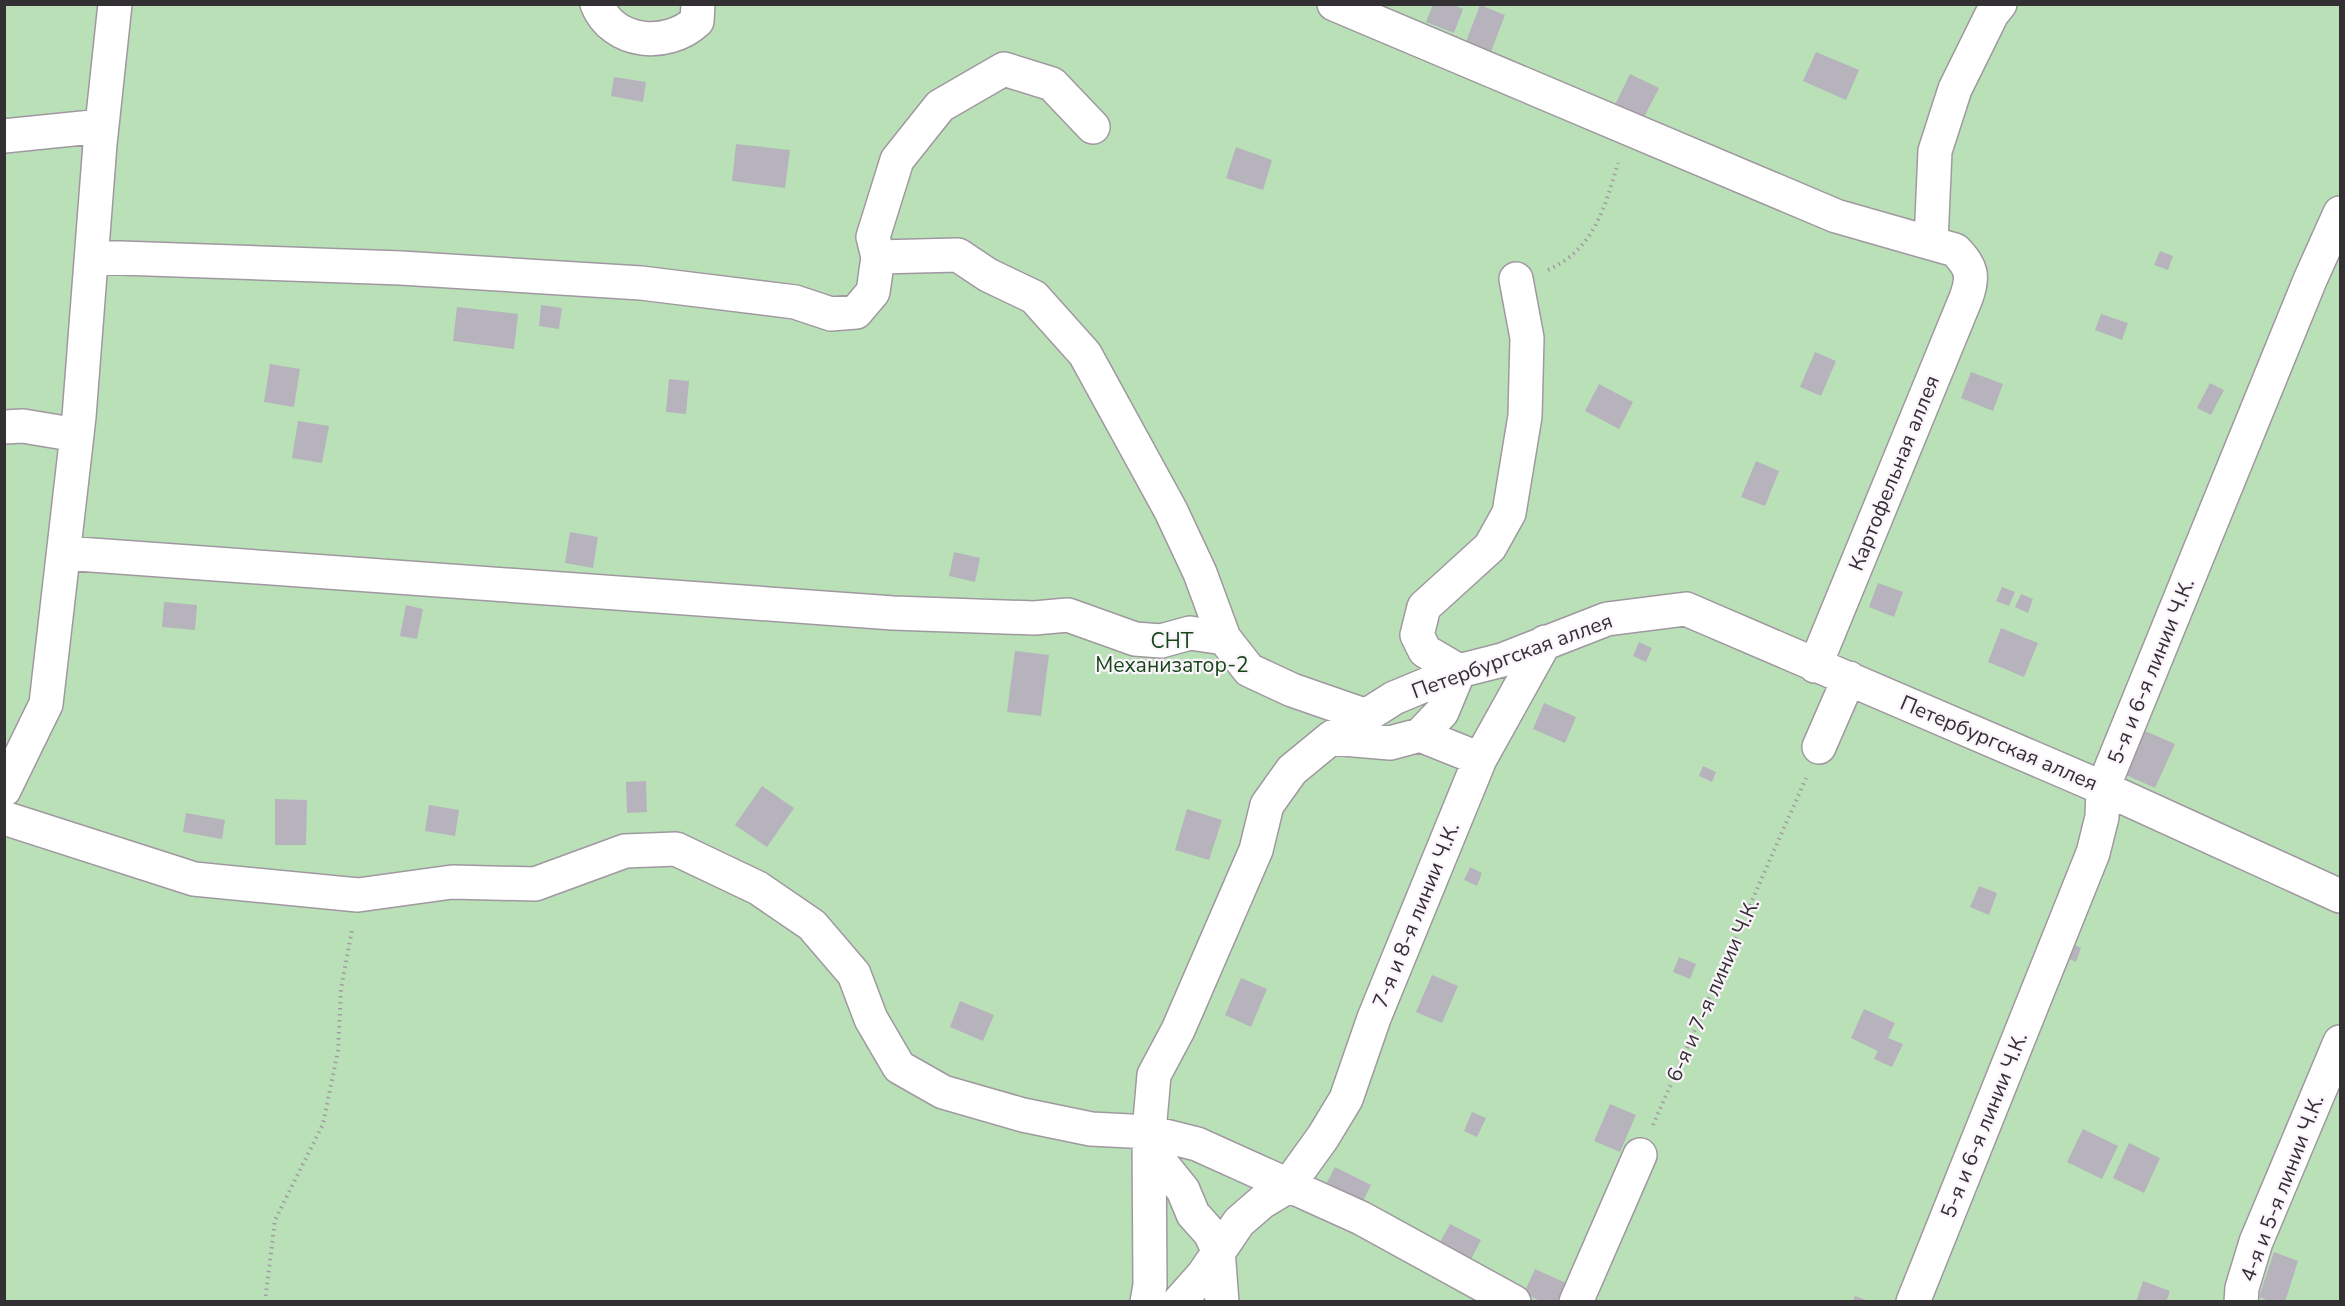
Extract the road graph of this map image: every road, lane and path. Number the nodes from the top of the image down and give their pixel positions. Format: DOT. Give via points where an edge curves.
graph roads {
  1 [pos="115,4"];
  2 [pos="597,4"];
  3 [pos="698,4"];
  4 [pos="1334,4"];
  5 [pos="2000,4"];
  6 [pos="102,126"];
  7 [pos="1093,127"];
  8 [pos="1629,128"];
  9 [pos="4,136"];
  10 [pos="2340,213"];
  11 [pos="1931,242"];
  12 [pos="92,257"];
  13 [pos="878,257"];
  14 [pos="1516,279"];
  15 [pos="4,427"];
  16 [pos="77,435"];
  17 [pos="64,552"];
  18 [pos="1224,638"];
  19 [pos="1545,642"];
  20 [pos="1815,666"];
  21 [pos="1459,671"];
  22 [pos="1848,678"];
  23 [pos="1367,716"];
  24 [pos="1420,735"];
  25 [pos="1331,738"];
  26 [pos="1819,747"];
  27 [pos="1480,759"];
  28 [pos="2103,788"];
  29 [pos="4,789"];
  30 [pos="4,818"];
  31 [pos="358,895"];
  32 [pos="2340,896"];
  33 [pos="2340,1042"];
  34 [pos="1149,1141"];
  35 [pos="1640,1155"];
  36 [pos="1287,1187"];
  37 [pos="1218,1250"];
  38 [pos="266,1302"];
  39 [pos="1147,1302"];
  40 [pos="1179,1302"];
  41 [pos="1222,1302"];
  42 [pos="1514,1302"];
  43 [pos="1576,1302"];
  44 [pos="1913,1302"];
  45 [pos="2241,1302"];
  1 -- 6 [label="street"];
  2 -- 3 [label="street" via="603,19 618,32 664,40 685,33 697,21"];
  4 -- 8 [label="street"];
  5 -- 11 [label="street" via="1954,89 1935,151"];
  6 -- 9 [label="street"];
  6 -- 12 [label="street"];
  7 -- 13 [label="street" via="1052,84 1004,69 940,106 897,160 873,237"];
  8 -- 11 [label="street" via="1836,216"];
  8 -- 14 [label="path" via="1592,235 1573,257 1550,270"];
  10 -- 28 [label="street, 5-я и 6-я линии Ч.К."];
  11 -- 20 [label="street, Картофельная аллея" via="1955,250 1966,262 1972,281"];
  12 -- 13 [label="street" via="401,268 641,283 795,302 831,314 856,312 873,292"];
  12 -- 16 [label="street"];
  13 -- 18 [label="street" via="958,255 1034,297 1085,354 1171,511"];
  14 -- 21 [label="street" via="1527,338 1525,416 1509,513 1490,548 1424,607 1417,635 1425,651"];
  15 -- 16 [label="street" via="23,426"];
  16 -- 17 [label="street"];
  17 -- 18 [label="street" via="893,613 1034,618 1068,615 1136,639 1161,641 1190,633"];
  17 -- 29 [label="street" via="46,704"];
  18 -- 23 [label="street" via="1250,670 1292,690"];
  19 -- 20 [label="street, Петербургская аллея" via="1607,619 1686,609"];
  19 -- 21 [label="street, Петербургская аллея" via="1502,660"];
  19 -- 27 [label="street, 7-я и 8-я линии Ч.К."];
  20 -- 22 [label="street, Петербургская аллея"];
  21 -- 23 [label="street, Петербургская аллея" via="1394,698"];
  21 -- 24 [label="street" via="1442,712"];
  22 -- 26 [label="street"];
  22 -- 28 [label="street, Петербургская аллея"];
  23 -- 25 [label="street, Петербургская аллея"];
  24 -- 25 [label="street" via="1390,743"];
  24 -- 27 [label="street"];
  25 -- 34 [label="street, Петербургская аллея" via="1292,770 1267,805 1256,850 1178,1030 1154,1075"];
  26 -- 35 [label="path, 6-я и 7-я линии Ч.К."];
  27 -- 36 [label="street, 7-я и 8-я линии Ч.К." via="1374,1018 1346,1100"];
  28 -- 32 [label="street, Петербургская аллея"];
  28 -- 44 [label="street, 5-я и 6-я линии Ч.К." via="2102,817 2090,862"];
  30 -- 31 [label="street" via="194,879"];
  31 -- 34 [label="street" via="452,882 535,884 625,852 676,849 758,888 812,925 854,974 871,1018 899,1067 943,1092 1023,1115"];
  31 -- 38 [label="path" via="341,988 338,1051 323,1124 275,1220"];
  33 -- 45 [label="street, 4-я и 5-я линии Ч.К." via="2256,1242"];
  34 -- 36 [label="street" via="1197,1144"];
  34 -- 37 [label="street"];
  34 -- 39 [label="street, Петербургская аллея"];
  35 -- 43 [label="street"];
  36 -- 37 [label="street, 7-я и 8-я линии Ч.К." via="1239,1222"];
  36 -- 42 [label="street" via="1361,1218"];
  37 -- 40 [label="street, 7-я и 8-я линии Ч.К."];
  37 -- 41 [label="street"];
}
